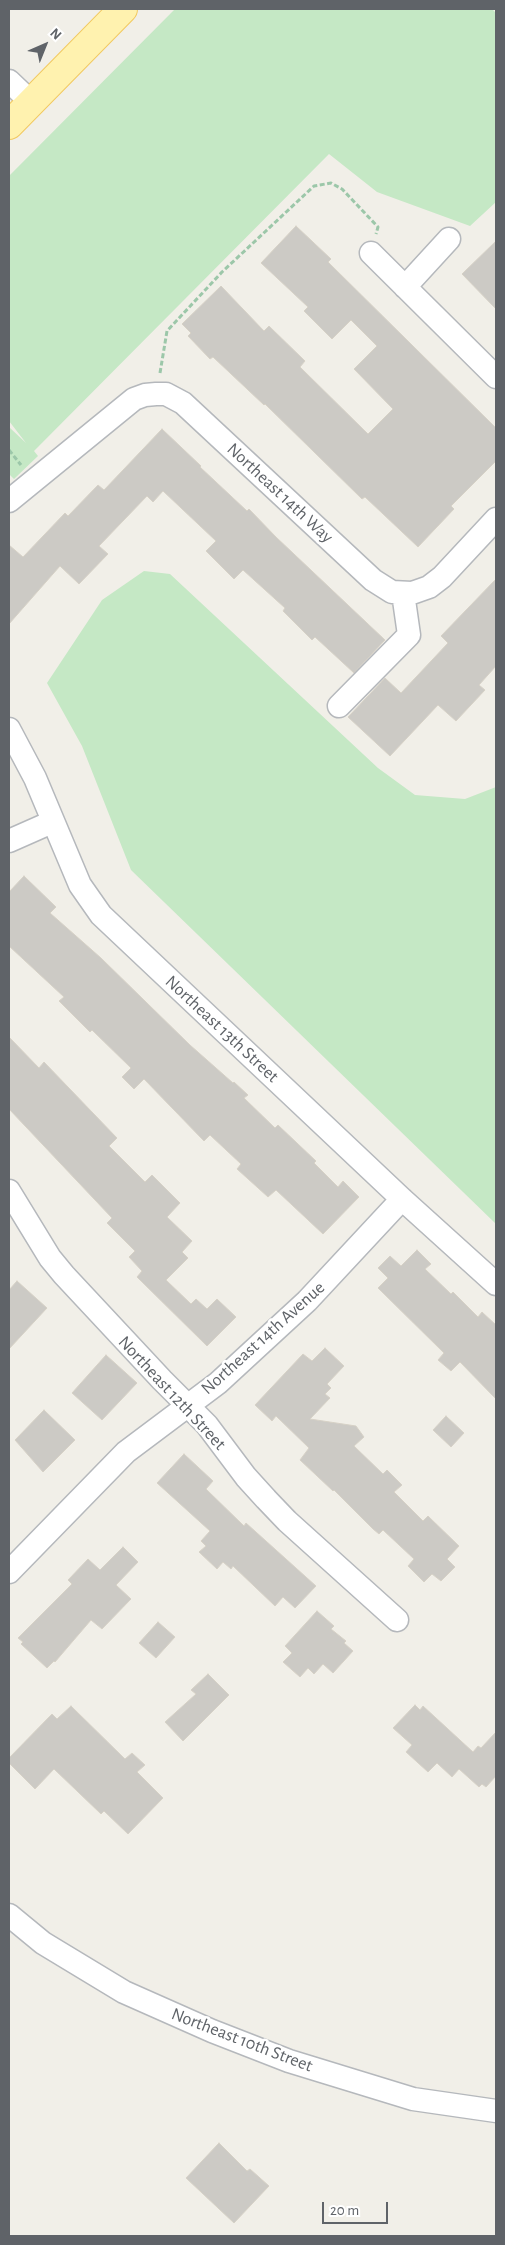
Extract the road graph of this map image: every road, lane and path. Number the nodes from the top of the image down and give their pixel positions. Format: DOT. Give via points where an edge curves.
graph roads {
  1 [pos="123,9"];
  2 [pos="9,81"];
  3 [pos="31,102"];
  4 [pos="9,125"];
  5 [pos="449,239"];
  6 [pos="371,253"];
  7 [pos="405,287"];
  8 [pos="496,377"];
  9 [pos="156,394"];
  10 [pos="9,501"];
  11 [pos="496,519"];
  12 [pos="403,593"];
  13 [pos="339,706"];
  14 [pos="9,729"];
  15 [pos="52,822"];
  16 [pos="9,841"];
  17 [pos="9,1191"];
  18 [pos="402,1199"];
  19 [pos="496,1284"];
  20 [pos="187,1405"];
  21 [pos="9,1572"];
  22 [pos="397,1620"];
  23 [pos="9,1915"];
  24 [pos="496,2111"];
  1 -- 3 [label="main road"];
  2 -- 3 [label="street"];
  3 -- 4 [label="main road"];
  5 -- 7 [label="street"];
  6 -- 7 [label="street"];
  6 -- 9 [label="path" via="378,227 342,189 331,183 314,186 222,272 167,331"];
  7 -- 8 [label="street"];
  9 -- 10 [label="street" via="134,399"];
  9 -- 12 [label="street, Northeast 14th Way" via="166,394 183,403 373,580 392,592"];
  11 -- 12 [label="street" via="442,577 421,591"];
  12 -- 13 [label="street" via="408,635"];
  14 -- 15 [label="street, Northeast 13th Street" via="28,763"];
  15 -- 16 [label="street"];
  15 -- 18 [label="street, Northeast 13th Street" via="80,885 101,915"];
  17 -- 20 [label="street, Northeast 12th Street" via="64,1275"];
  18 -- 19 [label="street, Northeast 13th Street"];
  18 -- 20 [label="street, Northeast 14th Avenue" via="307,1301 218,1384"];
  20 -- 21 [label="street, Northeast 14th Avenue" via="113,1464"];
  20 -- 22 [label="street, Northeast 12th Street" via="287,1521"];
  23 -- 24 [label="street, Northeast 10th Street" via="43,1944 124,1992 212,2031 289,2061 413,2099"];
}
